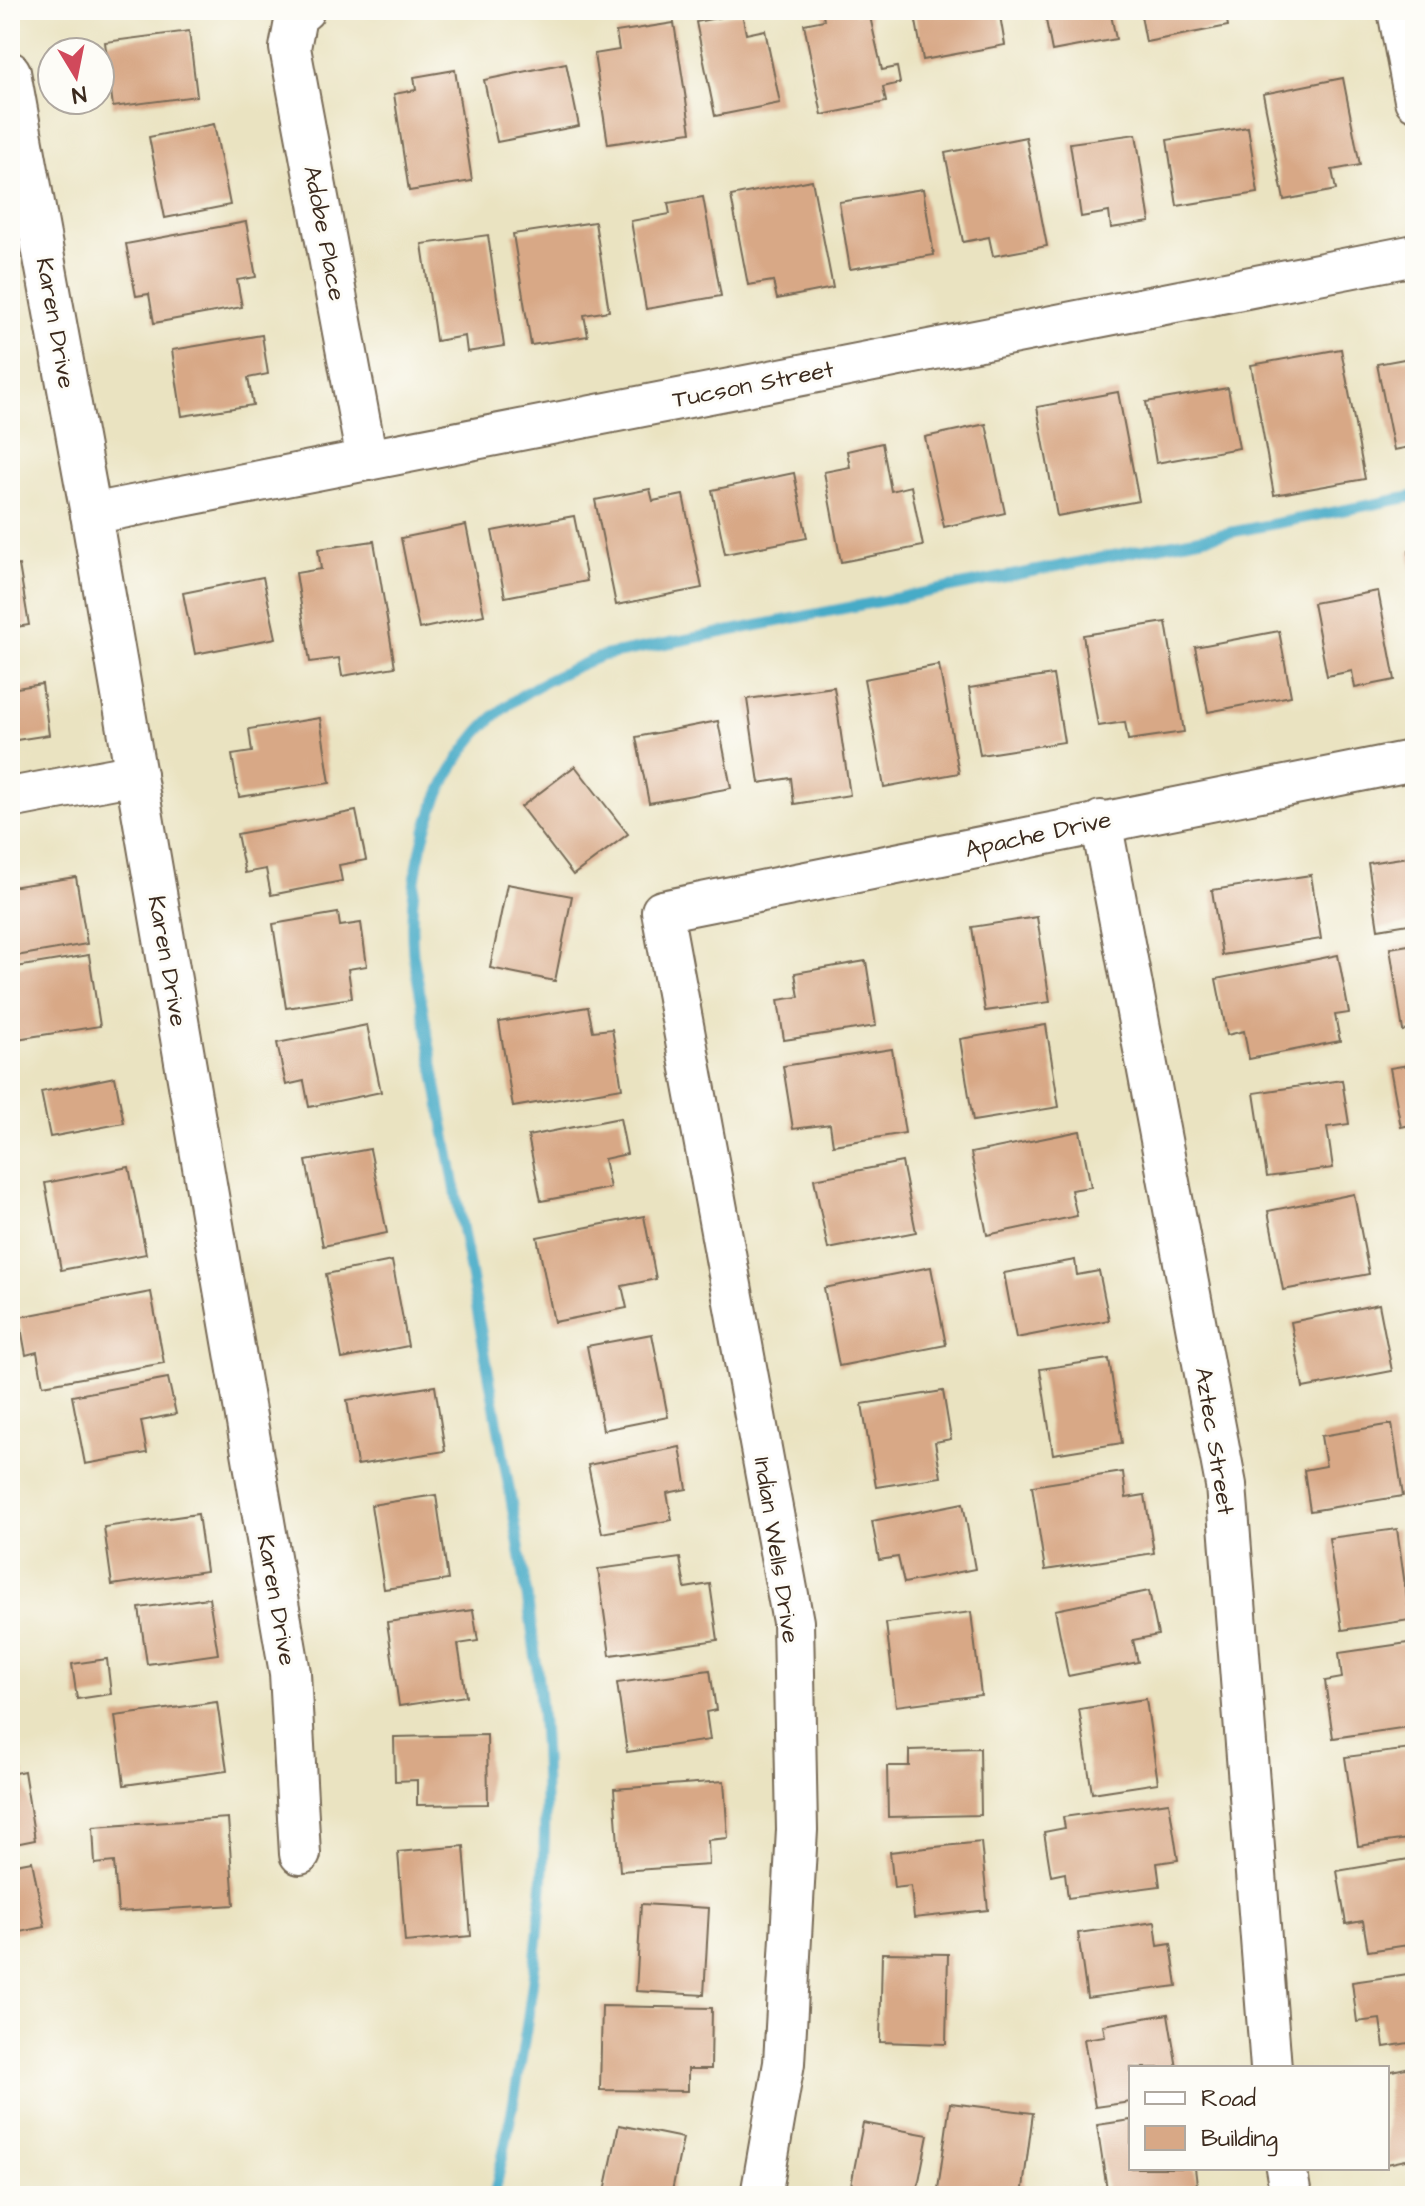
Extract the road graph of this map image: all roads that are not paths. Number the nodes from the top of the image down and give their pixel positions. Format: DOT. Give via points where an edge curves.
graph roads {
  1 [pos="304,10"];
  2 [pos="1398,10"];
  3 [pos="10,72"];
  4 [pos="1415,100"];
  5 [pos="1415,255"];
  6 [pos="367,460"];
  7 [pos="91,514"];
  8 [pos="1415,760"];
  9 [pos="136,774"];
  10 [pos="10,798"];
  11 [pos="1101,821"];
  12 [pos="662,911"];
  13 [pos="300,1854"];
  14 [pos="1271,2066"];
  15 [pos="1286,2170"];
  16 [pos="761,2196"];
  17 [pos="1291,2196"];
  1 -- 6 [label="street, Adobe Place" via="296,16 290,48"];
  2 -- 4 [label="street"];
  3 -- 7 [label="street, Karen Drive"];
  5 -- 6 [label="street, Tucson Street"];
  6 -- 7 [label="street, Tucson Street"];
  7 -- 9 [label="street, Karen Drive"];
  8 -- 11 [label="street, Apache Drive"];
  9 -- 10 [label="street"];
  9 -- 13 [label="street, Karen Drive" via="290,1673"];
  11 -- 12 [label="street, Apache Drive"];
  11 -- 14 [label="street, Aztec Street" via="1226,1485"];
  12 -- 16 [label="street, Indian Wells Drive" via="793,1622 797,1830 792,1923 784,2063"];
  15 -- 17 [label="street"];
}
